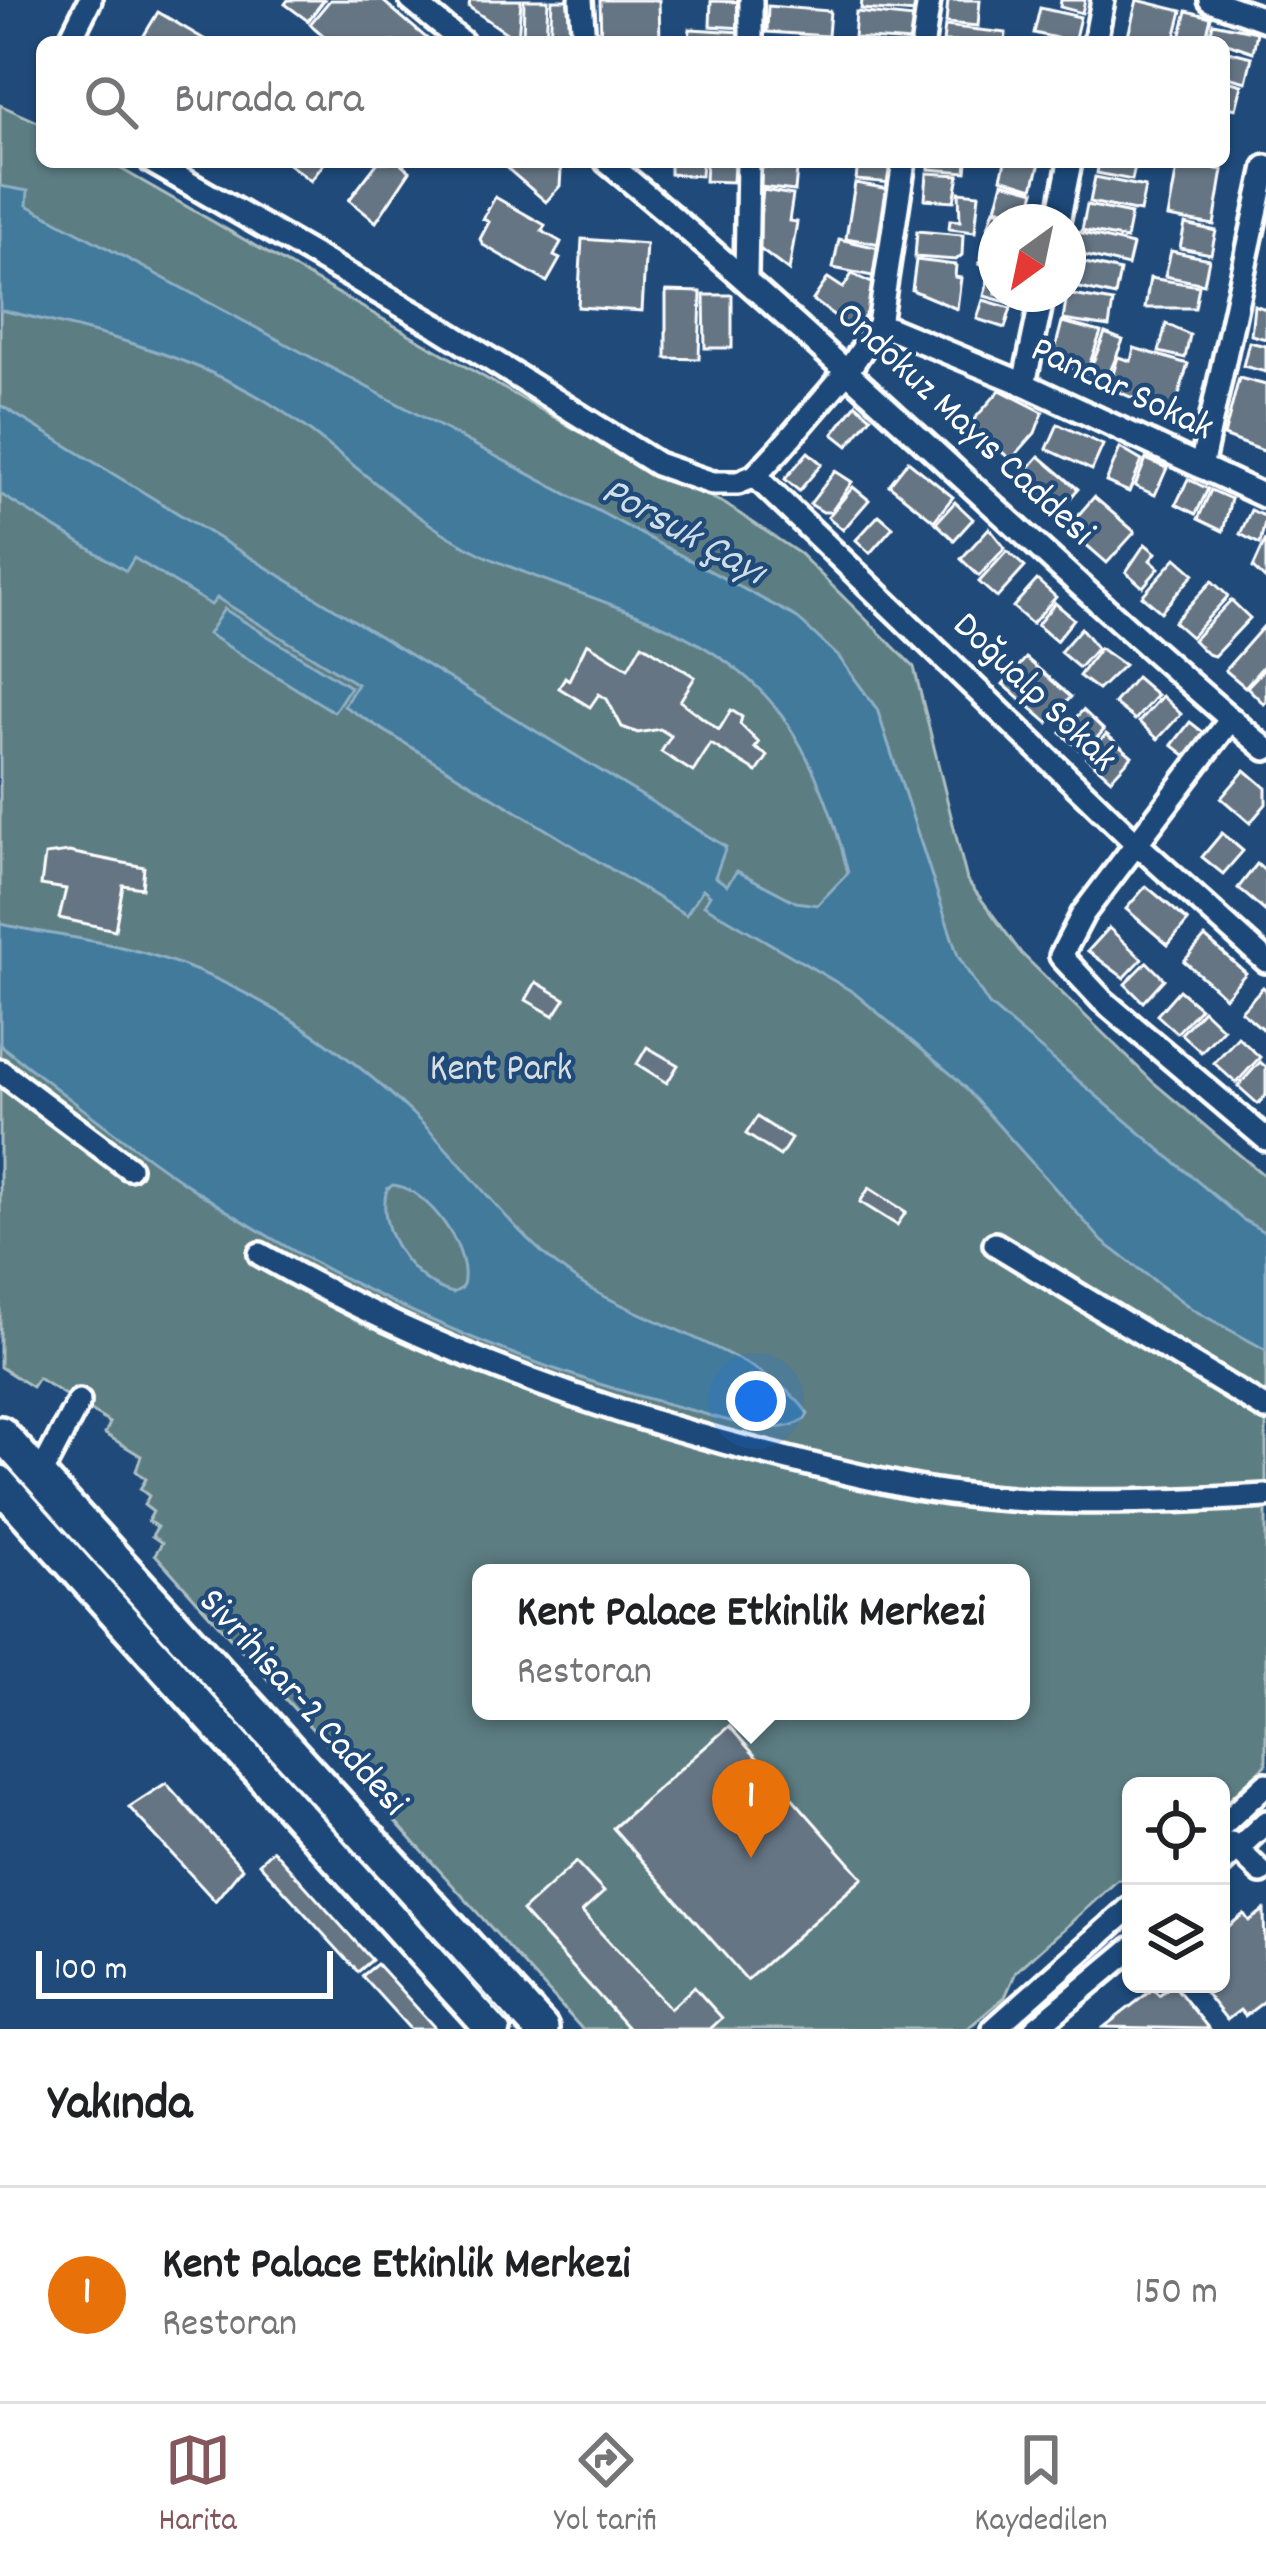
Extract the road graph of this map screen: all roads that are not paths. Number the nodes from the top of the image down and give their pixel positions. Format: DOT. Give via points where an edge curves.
graph roads {
  1 [pos="90,0"];
  2 [pos="410,0"];
  3 [pos="581,0"];
  4 [pos="752,0"];
  5 [pos="929,0"];
  6 [pos="1103,0"];
  7 [pos="1210,0"];
  8 [pos="1266,20"];
  9 [pos="72,36"];
  10 [pos="454,36"];
  11 [pos="584,36"];
  12 [pos="751,36"];
  13 [pos="923,36"];
  14 [pos="1096,36"];
  15 [pos="1266,167"];
  16 [pos="162,168"];
  17 [pos="614,168"];
  18 [pos="748,168"];
  19 [pos="903,168"];
  20 [pos="1069,168"];
  21 [pos="1062,204"];
  22 [pos="746,276"];
  23 [pos="1039,312"];
  24 [pos="879,324"];
  25 [pos="849,370"];
  26 [pos="1024,384"];
  27 [pos="1201,467"];
  28 [pos="755,476"];
  29 [pos="1266,497"];
  30 [pos="1231,719"];
  31 [pos="1266,749"];
  32 [pos="1138,845"];
  33 [pos="1266,961"];
  34 [pos="0,1071"];
  35 [pos="1266,1138"];
  36 [pos="129,1168"];
  37 [pos="994,1244"];
  38 [pos="260,1254"];
  39 [pos="79,1401"];
  40 [pos="1266,1409"];
  41 [pos="12,1472"];
  42 [pos="1266,1496"];
  43 [pos="1266,1784"];
  44 [pos="1240,1807"];
  45 [pos="1230,1818"];
  46 [pos="1264,1829"];
  47 [pos="1230,1858"];
  48 [pos="1230,1862"];
  49 [pos="1263,1873"];
  50 [pos="1122,1915"];
  51 [pos="1122,1956"];
  52 [pos="493,2029"];
  53 [pos="541,2029"];
  54 [pos="994,2029"];
  55 [pos="1035,2029"];
  1 -- 9 [label="street"];
  2 -- 10 [label="street"];
  3 -- 11 [label="street"];
  4 -- 12 [label="street"];
  5 -- 13 [label="street"];
  6 -- 14 [label="street"];
  7 -- 8 [label="street"];
  15 -- 27 [label="street"];
  16 -- 28 [label="street" via="656,464 712,483"];
  17 -- 22 [label="street, Ondokuz Mayıs Caddesi"];
  18 -- 22 [label="street"];
  19 -- 24 [label="street"];
  20 -- 21 [label="street"];
  22 -- 25 [label="street, Ondokuz Mayıs Caddesi"];
  23 -- 26 [label="street"];
  24 -- 25 [label="street"];
  24 -- 26 [label="street, Pancar Sokak"];
  25 -- 28 [label="street"];
  25 -- 30 [label="street, Ondokuz Mayıs Caddesi"];
  26 -- 27 [label="street, Pancar Sokak"];
  27 -- 29 [label="street, Pancar Sokak"];
  28 -- 32 [label="street, Doğualp Sokak"];
  30 -- 31 [label="street, Ondokuz Mayıs Caddesi"];
  30 -- 32 [label="street"];
  32 -- 33 [label="street, Doğualp Sokak"];
  32 -- 35 [label="street" via="1061,956"];
  34 -- 36 [label="street"];
  37 -- 40 [label="street"];
  38 -- 42 [label="street" via="443,1347 534,1383 902,1485 1057,1498"];
  39 -- 41 [label="street"];
  41 -- 52 [label="main road"];
  41 -- 53 [label="main road, Sivrihisar-2 Caddesi"];
  43 -- 44 [label="street"];
  44 -- 45 [label="street"];
  44 -- 46 [label="street"];
  46 -- 47 [label="street"];
  48 -- 49 [label="street"];
  50 -- 54 [label="street"];
  51 -- 55 [label="street"];
}
